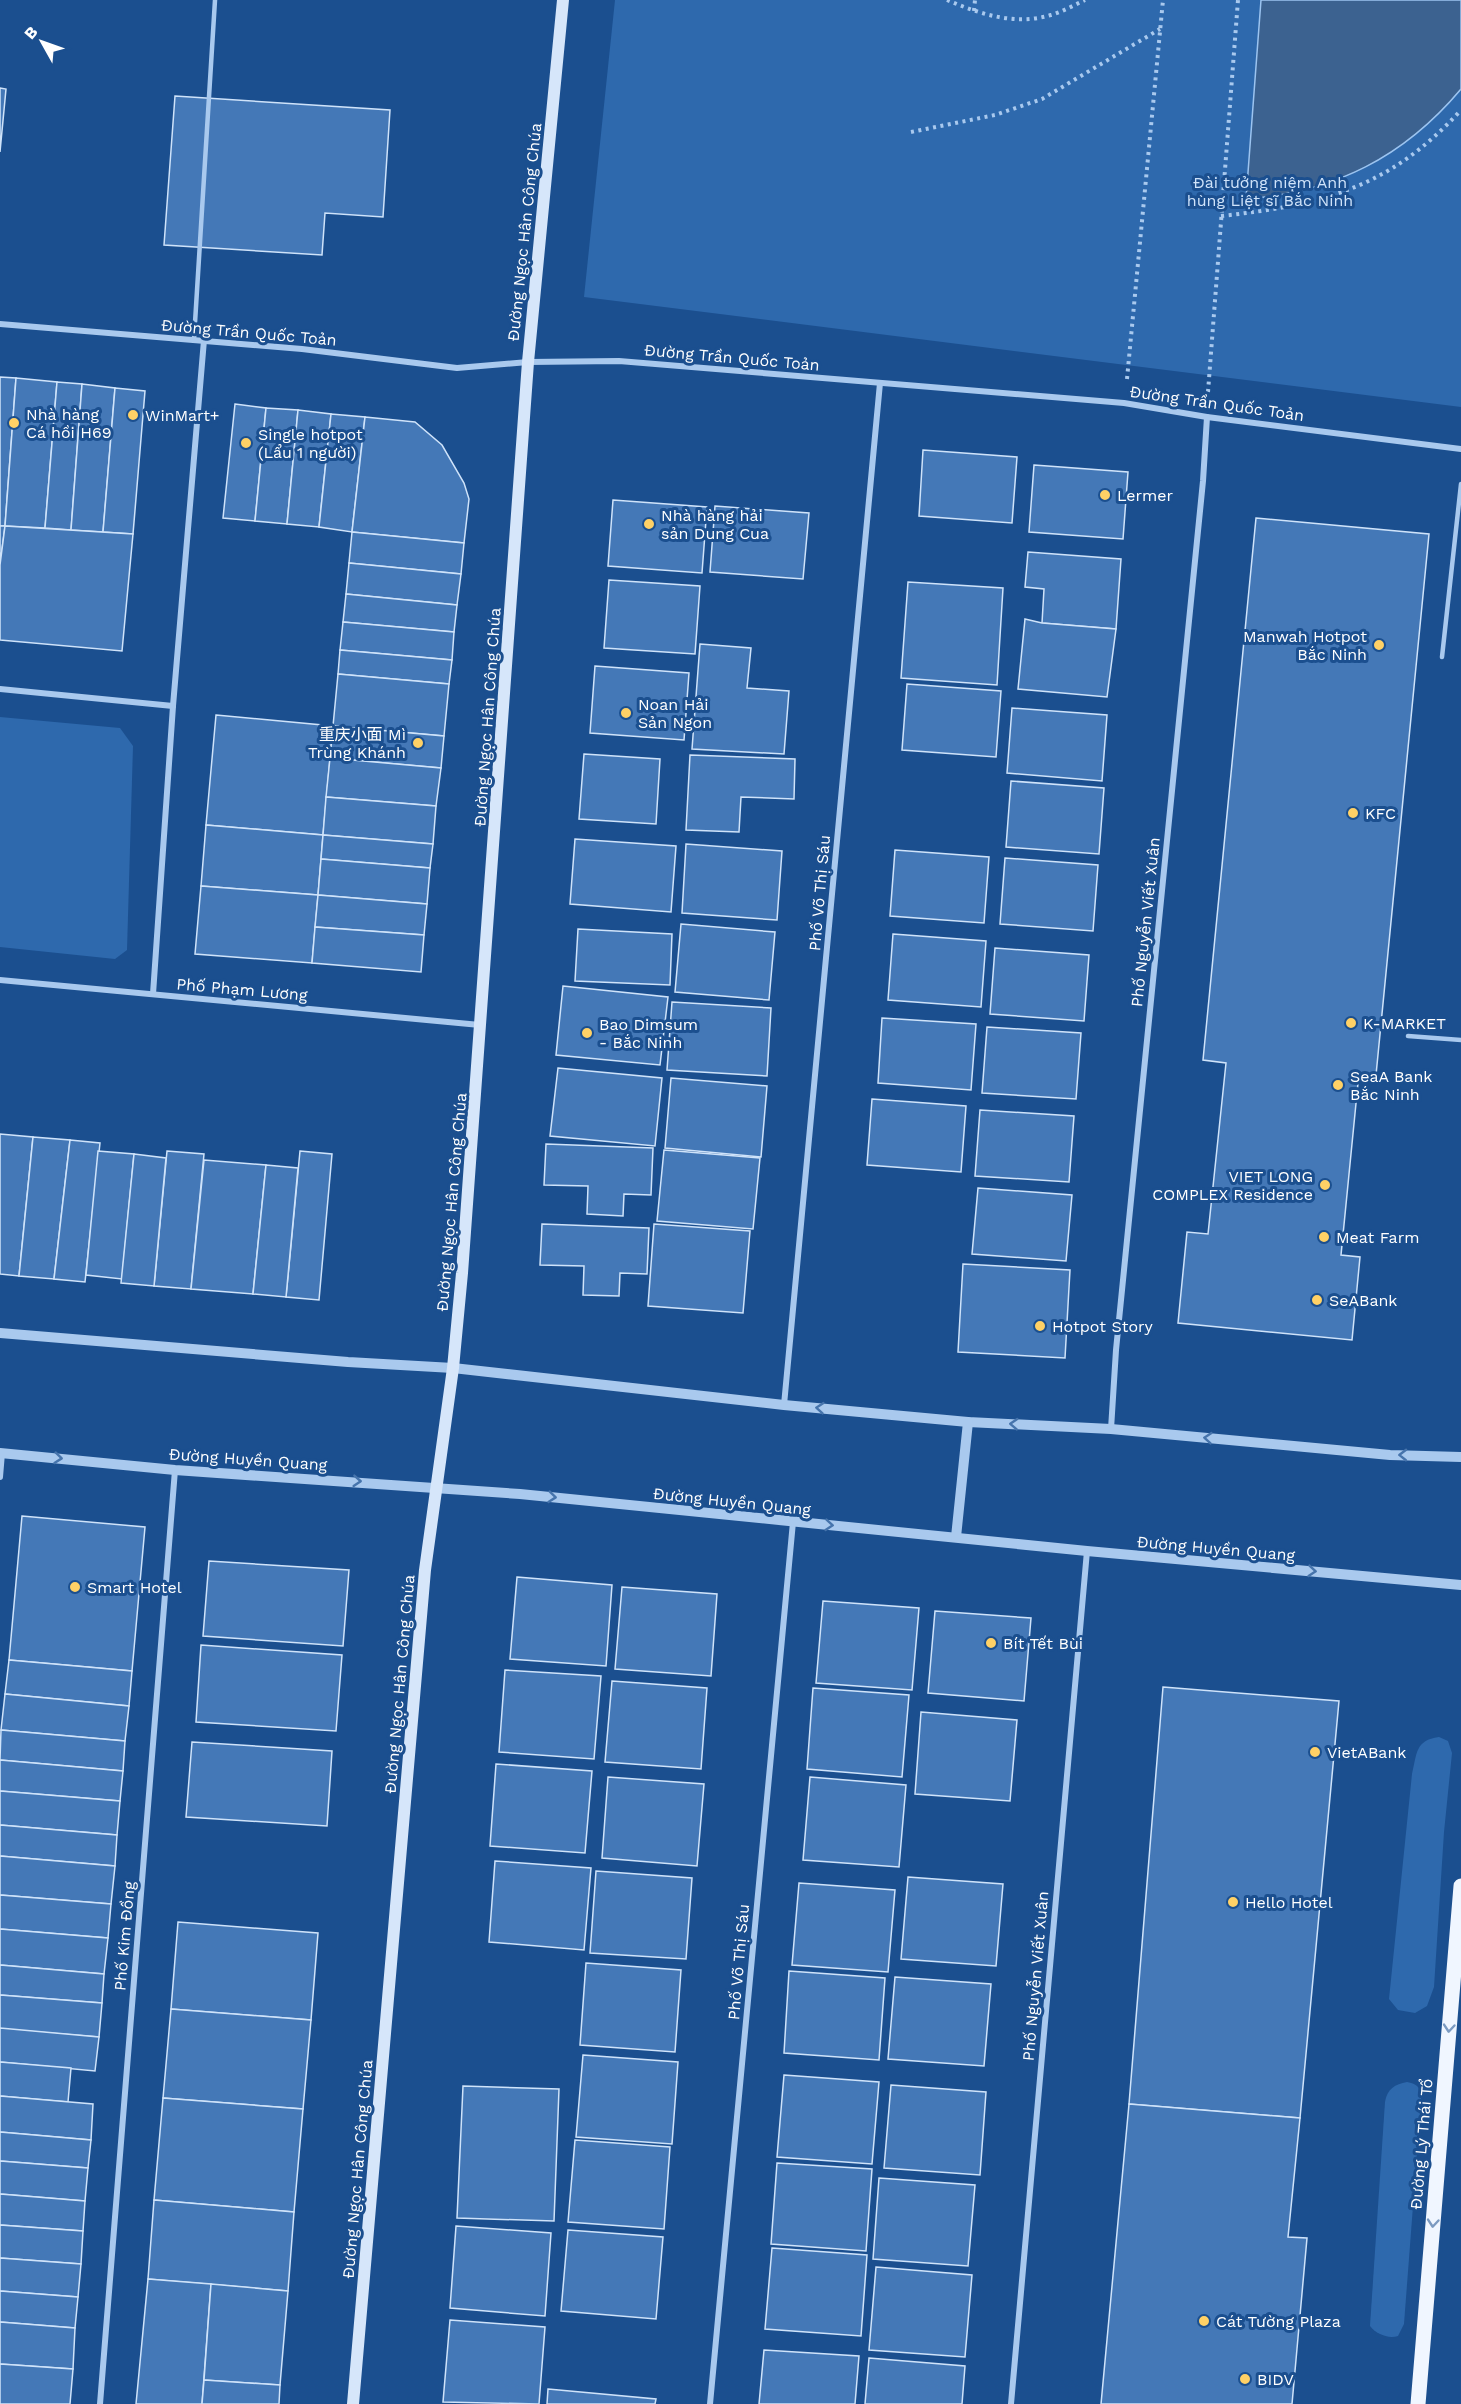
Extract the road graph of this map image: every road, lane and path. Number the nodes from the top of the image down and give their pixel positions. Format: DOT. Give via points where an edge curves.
graph roads {
  1 [pos="215,0"];
  2 [pos="563,0"];
  3 [pos="947,0"];
  4 [pos="975,0"];
  5 [pos="1085,0"];
  6 [pos="1163,0"];
  7 [pos="1238,0"];
  8 [pos="974,11"];
  9 [pos="1160,29"];
  10 [pos="1461,110"];
  11 [pos="911,132"];
  12 [pos="1221,216"];
  13 [pos="0,324"];
  14 [pos="194,339"];
  15 [pos="204,340"];
  16 [pos="528,362"];
  17 [pos="880,383"];
  18 [pos="1124,403"];
  19 [pos="1207,417"];
  20 [pos="1461,449"];
  21 [pos="1461,484"];
  22 [pos="1442,657"];
  23 [pos="0,689"];
  24 [pos="173,705"];
  25 [pos="0,980"];
  26 [pos="153,994"];
  27 [pos="481,1025"];
  28 [pos="1408,1036"];
  29 [pos="1461,1040"];
  30 [pos="0,1333"];
  31 [pos="453,1368"];
  32 [pos="784,1405"];
  33 [pos="968,1422"];
  34 [pos="1111,1430"];
  35 [pos="1,1453"];
  36 [pos="1461,1457"];
  37 [pos="175,1470"];
  38 [pos="0,1477"];
  39 [pos="436,1487"];
  40 [pos="793,1522"];
  41 [pos="956,1537"];
  42 [pos="1087,1551"];
  43 [pos="1461,1585"];
  44 [pos="1461,1886"];
  45 [pos="100,2404"];
  46 [pos="353,2404"];
  47 [pos="710,2404"];
  48 [pos="1011,2404"];
  49 [pos="1418,2404"];
  1 -- 14 [label="lane"];
  2 -- 16 [label="main road, Đường Ngọc Hân Công Chúa"];
  3 -- 8 [label="path"];
  4 -- 8 [label="path"];
  5 -- 8 [label="path" via="1050,15 1011,20"];
  6 -- 9 [label="path"];
  7 -- 12 [label="path"];
  9 -- 11 [label="path" via="1042,99 995,115"];
  9 -- 18 [label="path"];
  10 -- 12 [label="path" via="1401,164 1344,192 1278,209"];
  12 -- 19 [label="path"];
  13 -- 14 [label="street, Đường Trần Quốc Toản"];
  14 -- 15 [label="street, Đường Trần Quốc Toản"];
  15 -- 16 [label="street, Đường Trần Quốc Toản" via="457,368"];
  15 -- 24 [label="street"];
  16 -- 17 [label="street, Đường Trần Quốc Toản" via="619,361"];
  16 -- 27 [label="main road, Đường Ngọc Hân Công Chúa"];
  17 -- 18 [label="street, Đường Trần Quốc Toản"];
  17 -- 32 [label="street, Phố Võ Thị Sáu"];
  18 -- 19 [label="street, Đường Trần Quốc Toản"];
  19 -- 20 [label="street, Đường Trần Quốc Toản"];
  19 -- 34 [label="street, Phố Nguyễn Viết Xuân"];
  21 -- 22 [label="lane"];
  23 -- 24 [label="street"];
  24 -- 26 [label="street"];
  25 -- 26 [label="street, Phố Phạm Lương"];
  26 -- 27 [label="street, Phố Phạm Lương"];
  27 -- 31 [label="main road, Đường Ngọc Hân Công Chúa"];
  28 -- 29 [label="lane"];
  30 -- 31 [label="street"];
  31 -- 32 [label="street"];
  31 -- 39 [label="main road, Đường Ngọc Hân Công Chúa"];
  33 -- 32 [label="street, one-way"];
  34 -- 33 [label="street, one-way"];
  33 -- 41 [label="street"];
  36 -- 34 [label="street, one-way" via="1390,1455"];
  35 -- 37 [label="street, Đường Huyền Quang, one-way"];
  35 -- 38 [label="street"];
  37 -- 39 [label="street, Đường Huyền Quang, one-way"];
  37 -- 45 [label="street, Phố Kim Đồng"];
  39 -- 40 [label="street, Đường Huyền Quang, one-way"];
  39 -- 46 [label="main road, Đường Ngọc Hân Công Chúa" via="425,1570"];
  40 -- 41 [label="street, Đường Huyền Quang, one-way"];
  40 -- 47 [label="street, Phố Võ Thị Sáu"];
  41 -- 42 [label="street, Đường Huyền Quang"];
  42 -- 43 [label="street, Đường Huyền Quang, one-way"];
  42 -- 48 [label="street, Phố Nguyễn Viết Xuân"];
  44 -- 49 [label="main road, Đường Lý Thái Tổ, one-way"];
}
